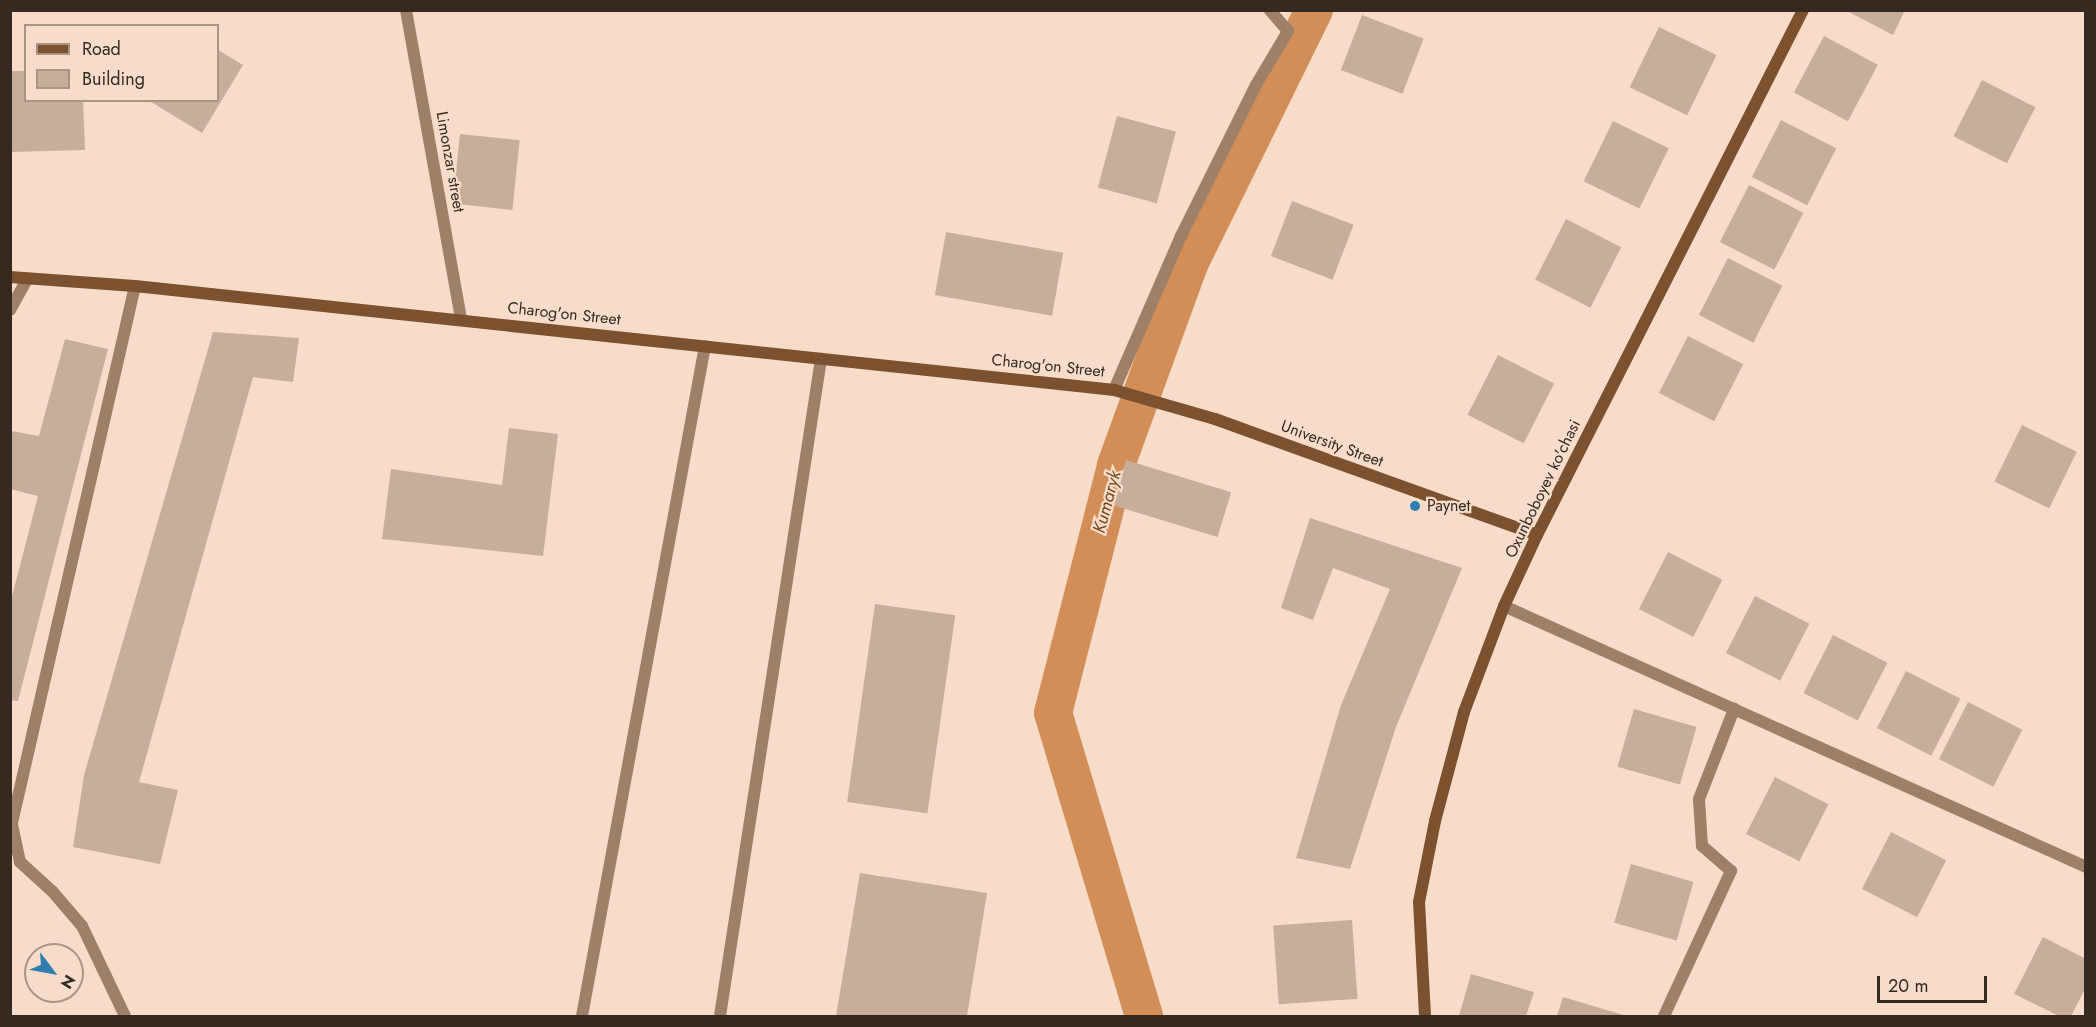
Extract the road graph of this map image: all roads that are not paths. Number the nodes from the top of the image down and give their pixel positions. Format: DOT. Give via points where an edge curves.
graph roads {
  1 [pos="406,10"];
  2 [pos="1269,10"];
  3 [pos="1803,10"];
  4 [pos="10,277"];
  5 [pos="27,279"];
  6 [pos="135,286"];
  7 [pos="10,310"];
  8 [pos="461,319"];
  9 [pos="705,346"];
  10 [pos="821,358"];
  11 [pos="1114,390"];
  12 [pos="1537,535"];
  13 [pos="1504,606"];
  14 [pos="1734,709"];
  15 [pos="2085,867"];
  16 [pos="125,1017"];
  17 [pos="582,1017"];
  18 [pos="720,1017"];
  19 [pos="1425,1017"];
  20 [pos="1664,1017"];
  1 -- 8 [label="street, Limonzar street"];
  2 -- 11 [label="street" via="1288,31 1181,236"];
  3 -- 12 [label="main road, Oxunboboyev ko'chasi"];
  4 -- 5 [label="main road, Charog'on Street"];
  5 -- 6 [label="main road, Charog'on Street"];
  5 -- 7 [label="street"];
  6 -- 8 [label="main road, Charog'on Street"];
  6 -- 16 [label="street" via="12,823 20,862 82,926"];
  8 -- 9 [label="main road, Charog'on Street"];
  9 -- 10 [label="main road, Charog'on Street"];
  9 -- 17 [label="street"];
  10 -- 11 [label="main road, Charog'on Street"];
  10 -- 18 [label="street"];
  11 -- 12 [label="main road, University Street" via="1215,419"];
  12 -- 13 [label="main road, Oxunboboyev ko'chasi"];
  13 -- 14 [label="street"];
  13 -- 19 [label="main road, Oxunboboyev ko'chasi" via="1464,712 1432,833 1419,902"];
  14 -- 15 [label="street"];
  14 -- 20 [label="street" via="1699,800 1702,846 1731,872"];
}
